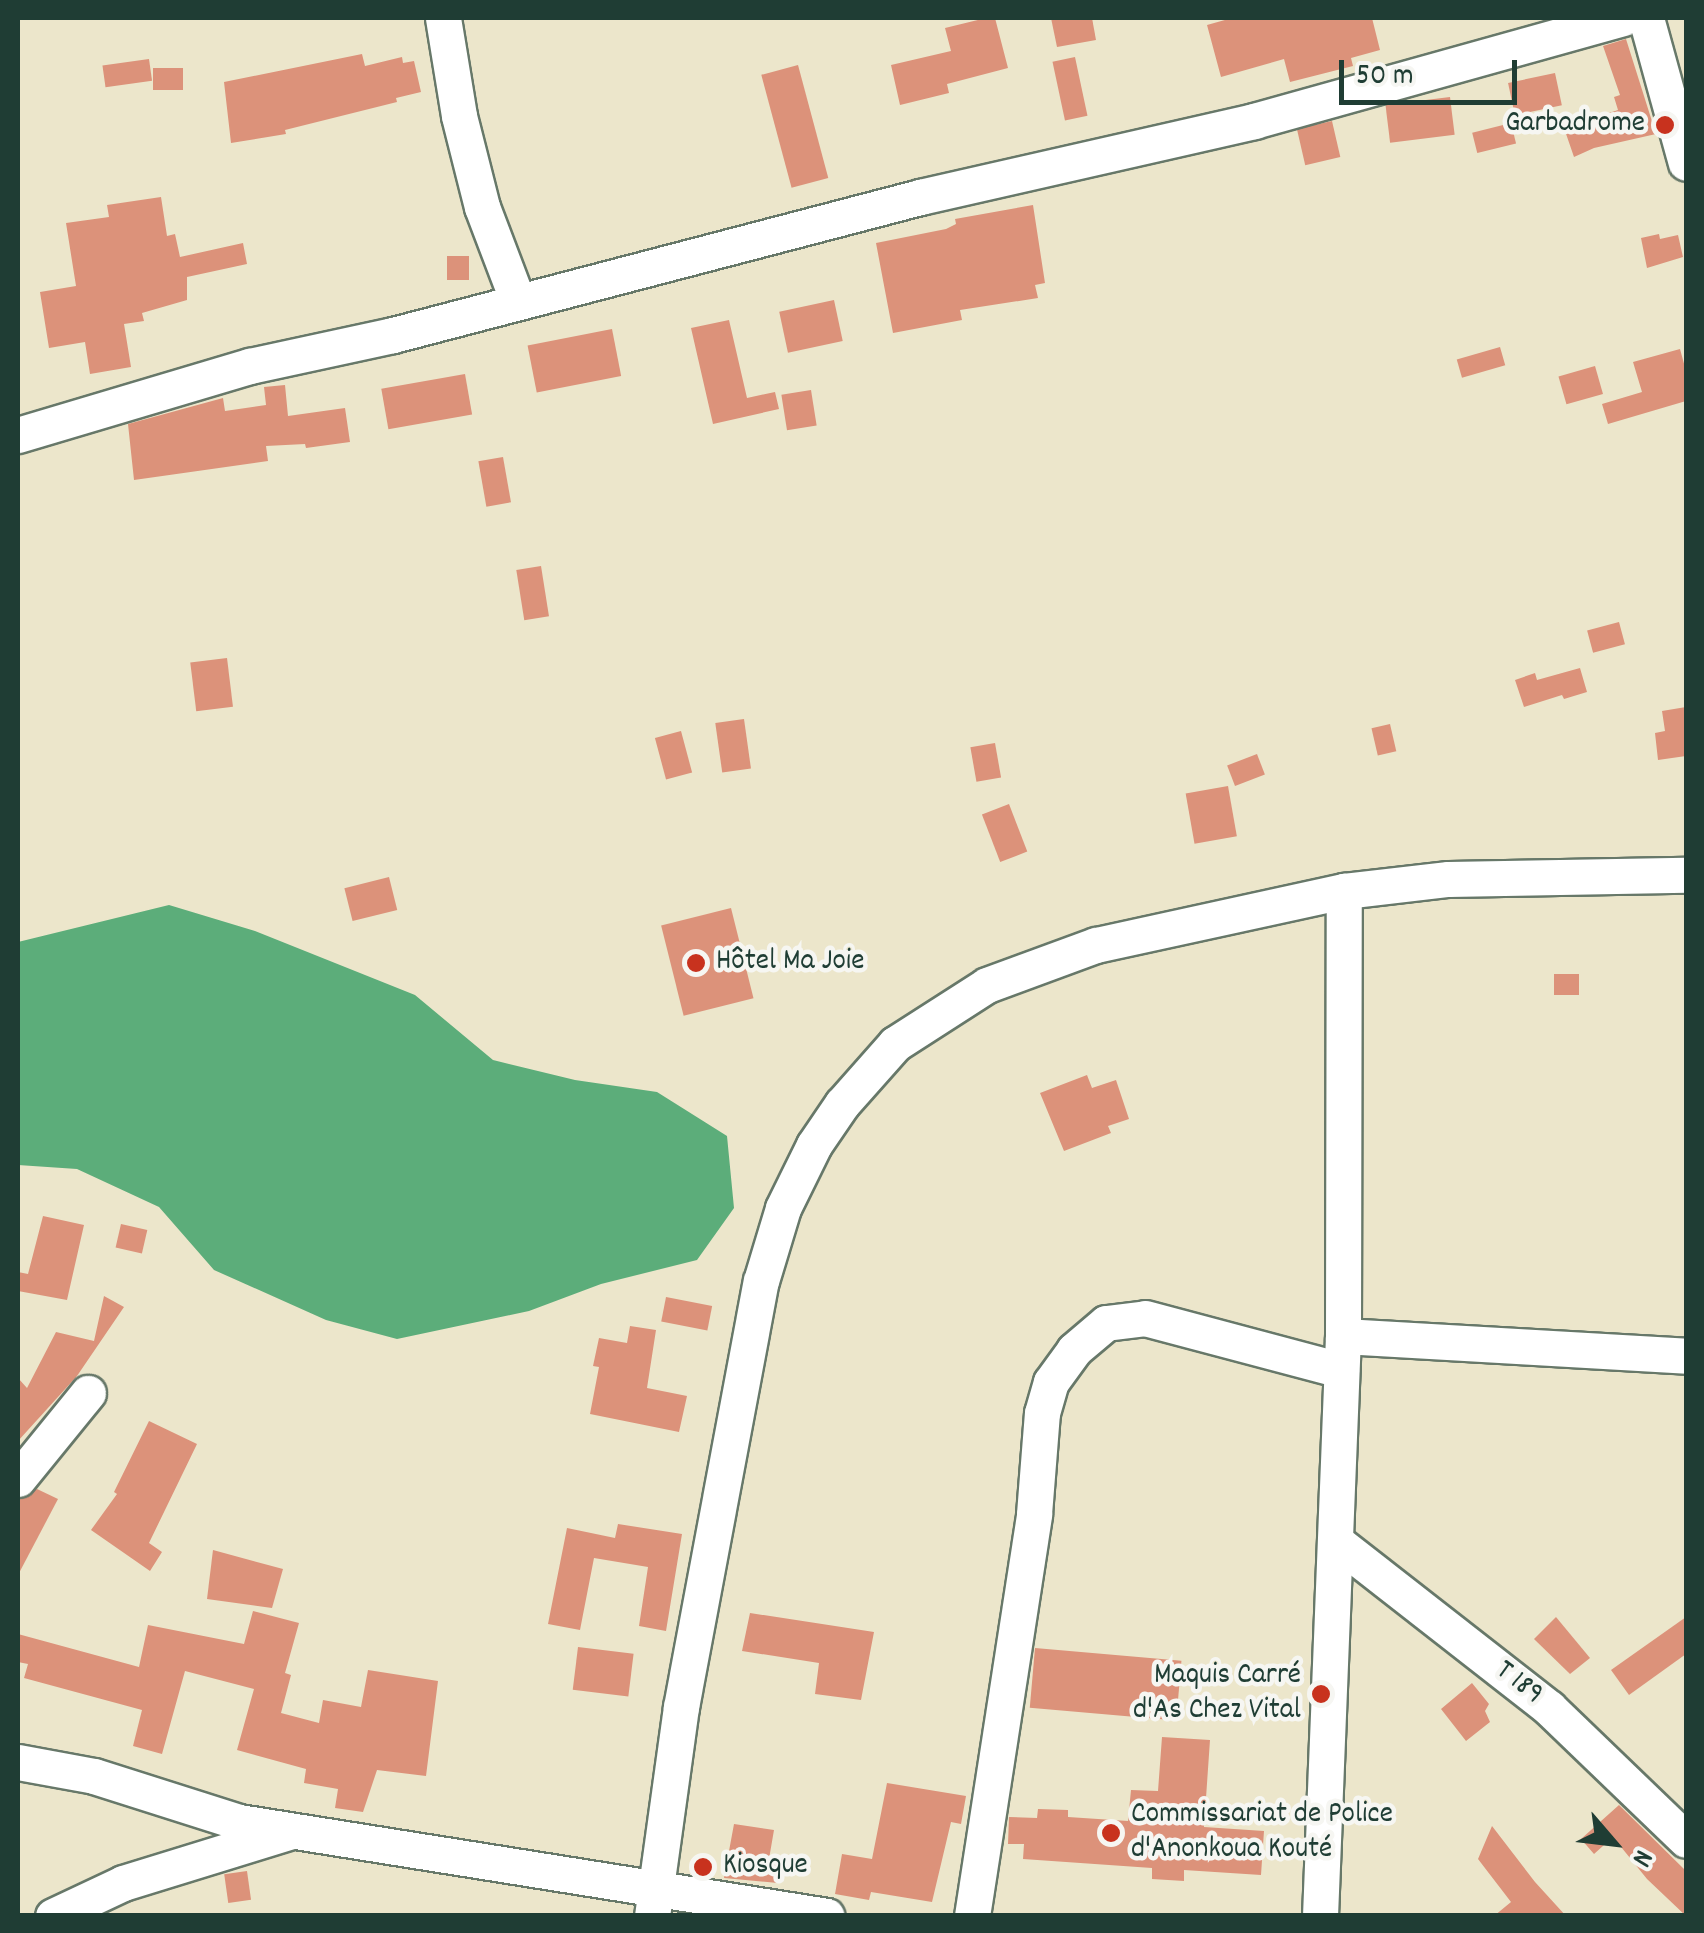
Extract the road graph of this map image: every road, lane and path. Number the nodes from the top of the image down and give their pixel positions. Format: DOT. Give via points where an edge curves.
graph roads {
  1 [pos="443,18"];
  2 [pos="1623,18"];
  3 [pos="1646,18"];
  4 [pos="1684,142"];
  5 [pos="517,299"];
  6 [pos="18,436"];
  7 [pos="1686,874"];
  8 [pos="1344,892"];
  9 [pos="1342,1354"];
  10 [pos="1683,1360"];
  11 [pos="88,1393"];
  12 [pos="18,1479"];
  13 [pos="1338,1543"];
  14 [pos="18,1762"];
  15 [pos="294,1830"];
  16 [pos="1686,1840"];
  17 [pos="654,1902"];
  18 [pos="53,1916"];
  19 [pos="828,1916"];
  20 [pos="972,1916"];
  21 [pos="1320,1916"];
  1 -- 5 [label="street" via="482,208"];
  2 -- 5 [label="street" via="1254,121"];
  3 -- 4 [label="street"];
  5 -- 6 [label="street" via="250,366"];
  7 -- 8 [label="street" via="1448,879"];
  8 -- 9 [label="street"];
  8 -- 17 [label="street" via="1096,945 987,985 895,1044 842,1104 783,1208 760,1281 682,1708"];
  9 -- 10 [label="street"];
  9 -- 13 [label="street"];
  9 -- 20 [label="street" via="1145,1318 1106,1323 1051,1382"];
  11 -- 12 [label="street"];
  13 -- 16 [label="street, T 189" via="1550,1708"];
  13 -- 21 [label="street"];
  14 -- 15 [label="street" via="94,1776 239,1822"];
  15 -- 17 [label="street"];
  15 -- 18 [label="street" via="122,1883"];
  17 -- 19 [label="street"];
}
